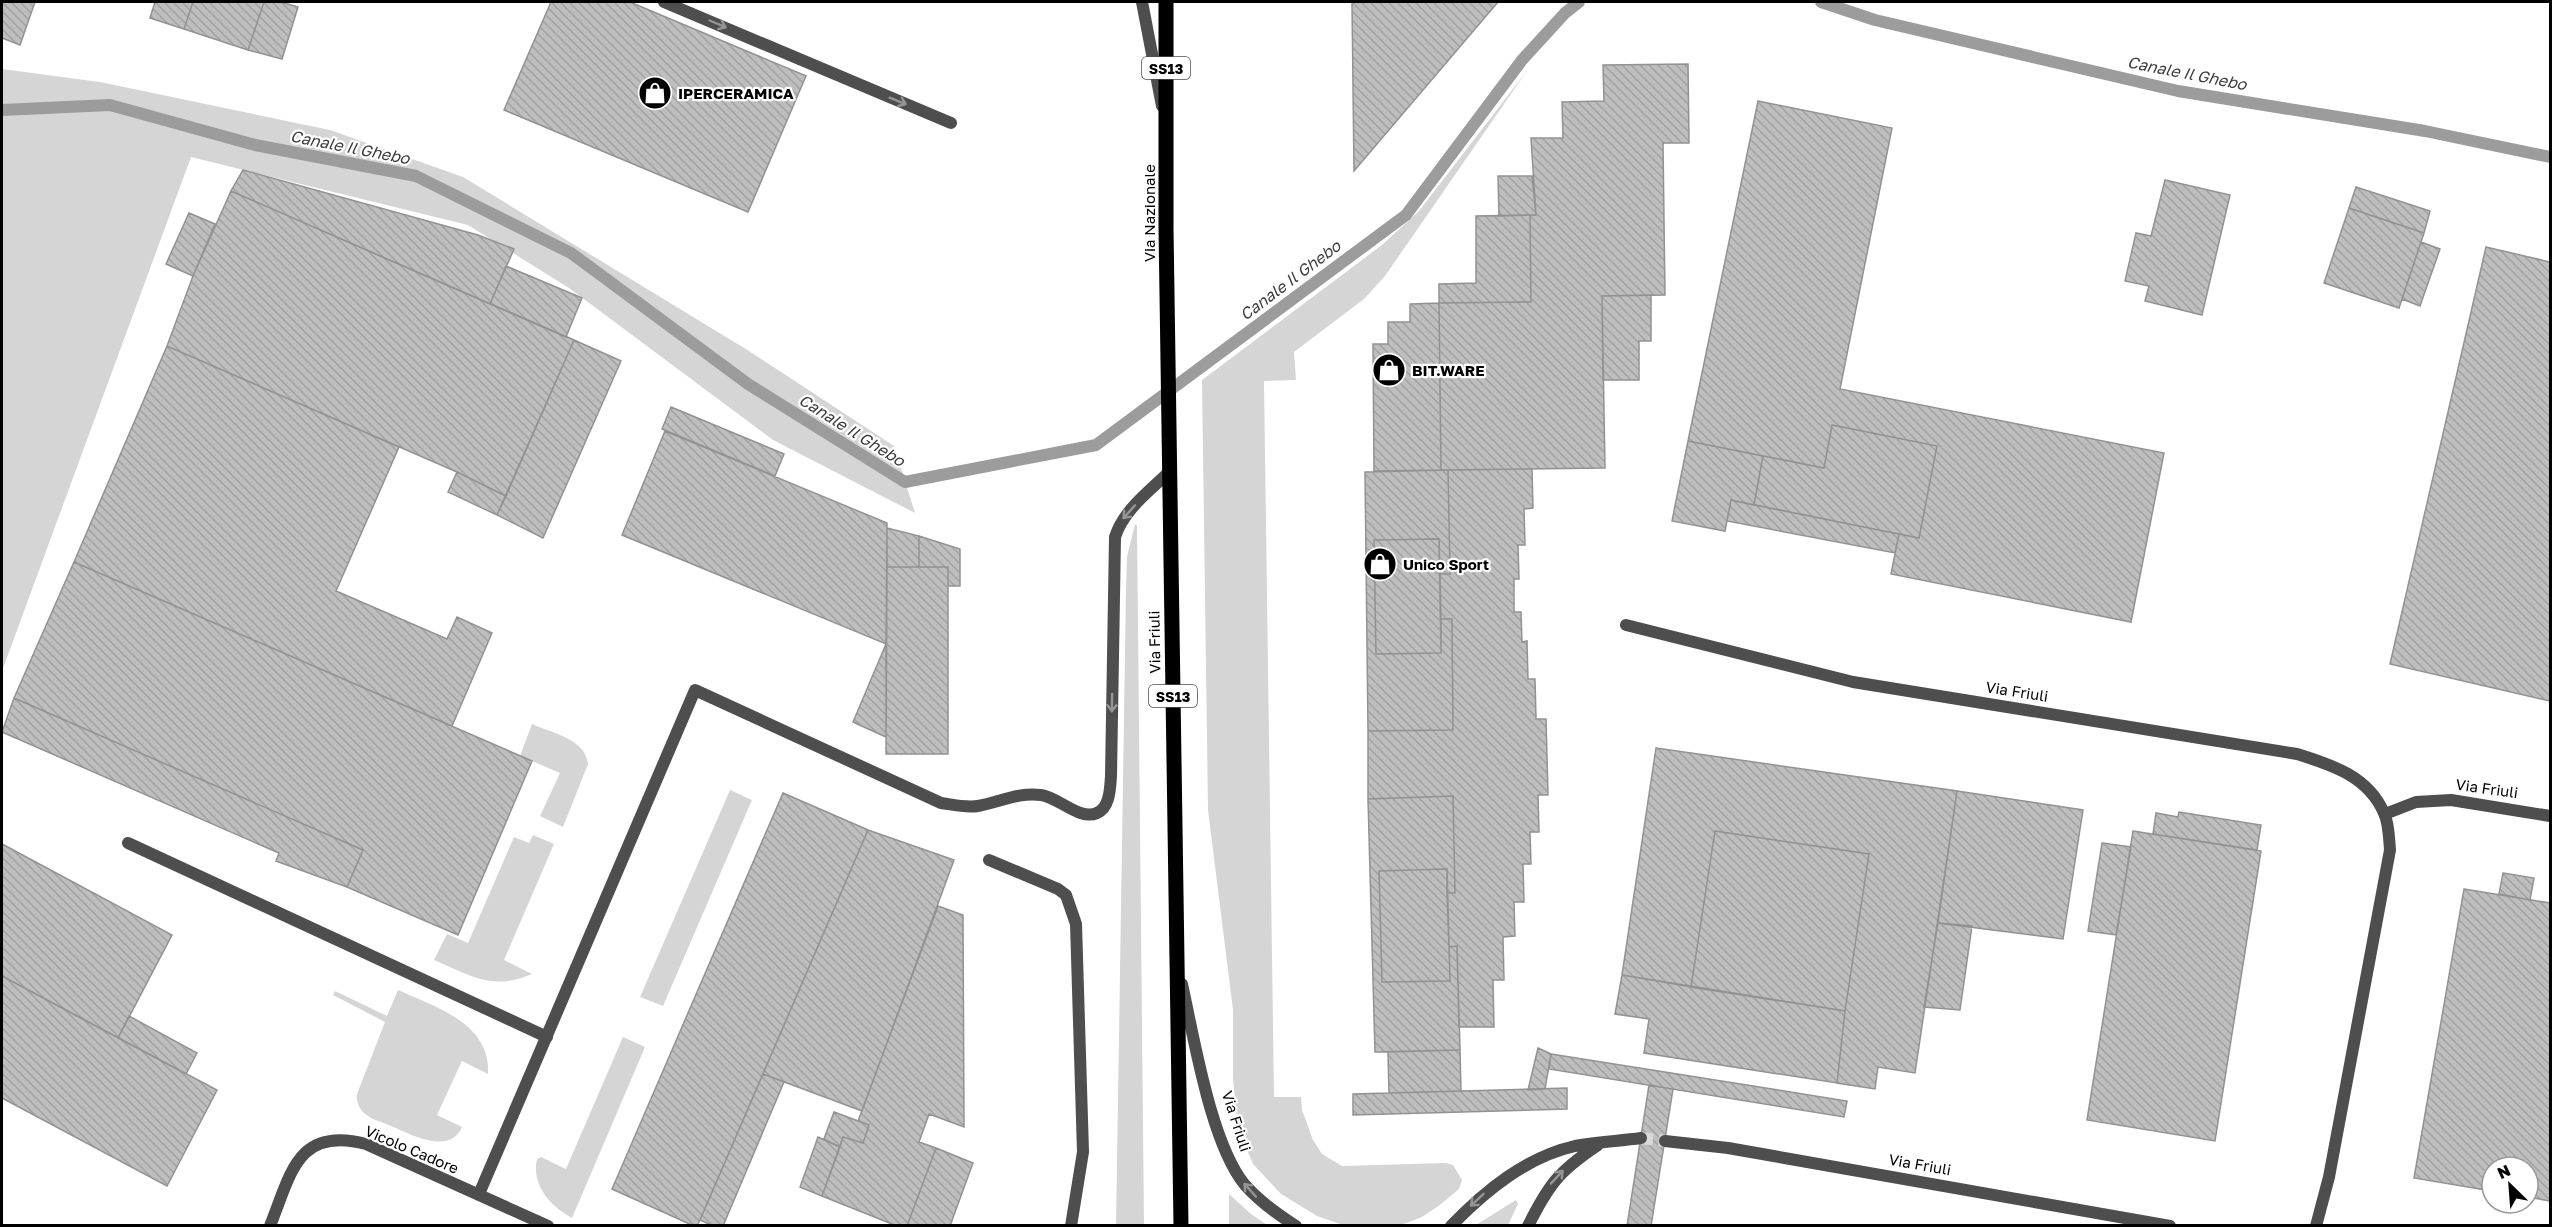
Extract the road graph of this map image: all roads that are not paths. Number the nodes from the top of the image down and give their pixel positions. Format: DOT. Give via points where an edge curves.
graph roads {
  1 [pos="664,2"];
  2 [pos="1142,2"];
  3 [pos="1166,2"];
  4 [pos="951,123"];
  5 [pos="1167,134"];
  6 [pos="1170,424"];
  7 [pos="1170,471"];
  8 [pos="1626,625"];
  9 [pos="2385,814"];
  10 [pos="2550,816"];
  11 [pos="128,843"];
  12 [pos="990,860"];
  13 [pos="1178,968"];
  14 [pos="547,1037"];
  15 [pos="1641,1138"];
  16 [pos="1665,1141"];
  17 [pos="1602,1143"];
  18 [pos="479,1194"];
  19 [pos="270,1226"];
  20 [pos="548,1226"];
  21 [pos="1071,1226"];
  22 [pos="1181,1226"];
  23 [pos="1296,1226"];
  24 [pos="1451,1226"];
  25 [pos="1528,1226"];
  26 [pos="2170,1226"];
  27 [pos="2316,1226"];
  1 -- 4 [label="street, one-way"];
  2 -- 5 [label="street"];
  3 -- 5 [label="main road, Via Nazionale / SS13"];
  5 -- 6 [label="main road, Via Nazionale / SS13"];
  6 -- 7 [label="main road, Via Friuli / SS13"];
  7 -- 13 [label="main road, Via Friuli / SS13"];
  7 -- 14 [label="street, one-way" via="1126,514 1115,537 1111,776 1105,807 1092,815 1050,797 1024,794 977,806 941,803 695,690"];
  8 -- 9 [label="street, Via Friuli" via="1853,682 2297,754 2337,767 2368,788"];
  9 -- 10 [label="street, Via Friuli" via="2416,802 2451,800"];
  9 -- 27 [label="street, Via Friuli" via="2390,850 2329,1177"];
  11 -- 14 [label="street"];
  12 -- 21 [label="street" via="1058,889 1066,895 1074,916 1083,1152"];
  13 -- 22 [label="main road, Via Friuli / SS13"];
  23 -- 13 [label="street, Via Friuli, one-way" via="1260,1201 1232,1164 1217,1129"];
  14 -- 18 [label="street"];
  15 -- 17 [label="street"];
  16 -- 26 [label="street, Via Friuli" via="1728,1148"];
  17 -- 24 [label="street, one-way" via="1574,1146 1506,1176"];
  25 -- 17 [label="street, one-way" via="1554,1180 1573,1161"];
  18 -- 19 [label="street, Vicolo Cadore" via="366,1144 330,1140 304,1152"];
  18 -- 20 [label="street, Vicolo Cadore"];
}
